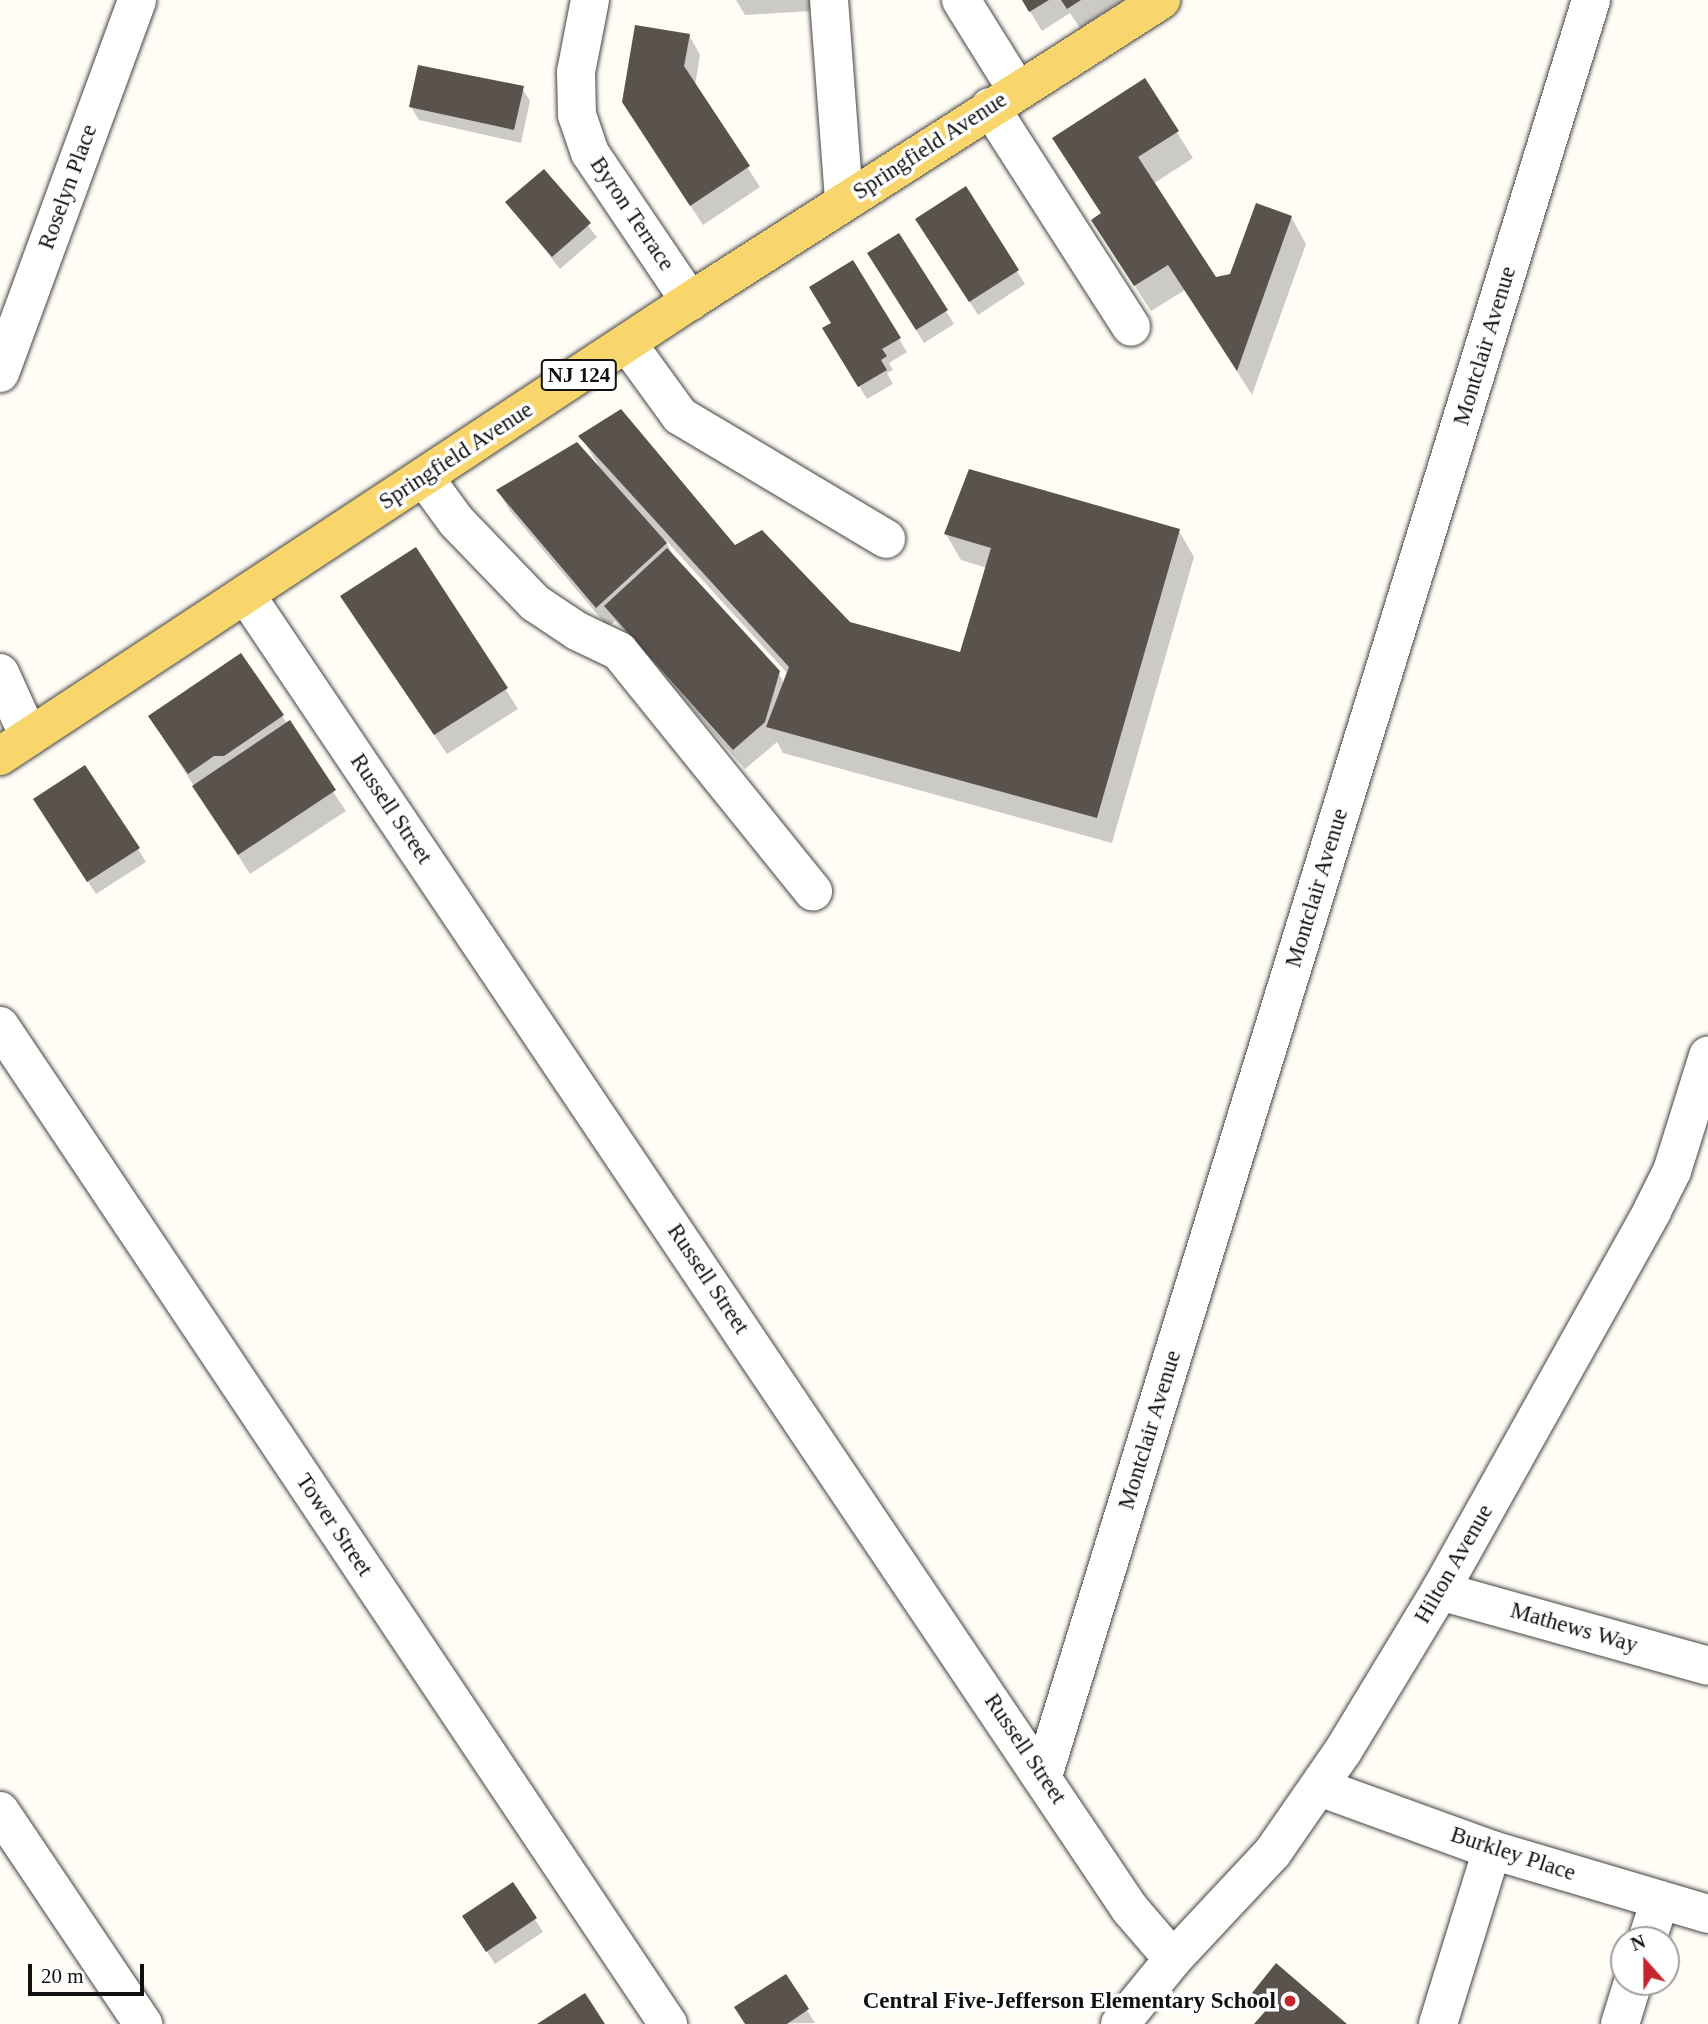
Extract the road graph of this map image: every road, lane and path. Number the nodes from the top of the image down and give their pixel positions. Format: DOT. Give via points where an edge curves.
graph roads {
  1 [pos="137,0"];
  2 [pos="590,0"];
  3 [pos="829,0"];
  4 [pos="961,0"];
  5 [pos="1161,0"];
  6 [pos="1591,0"];
  7 [pos="1003,99"];
  8 [pos="844,201"];
  9 [pos="690,301"];
  10 [pos="1131,327"];
  11 [pos="627,343"];
  12 [pos="0,373"];
  13 [pos="424,477"];
  14 [pos="886,539"];
  15 [pos="246,595"];
  16 [pos="0,673"];
  17 [pos="15,746"];
  18 [pos="813,891"];
  19 [pos="0,1026"];
  20 [pos="1708,1056"];
  21 [pos="1440,1591"];
  22 [pos="1708,1665"];
  23 [pos="1043,1776"];
  24 [pos="1320,1787"];
  25 [pos="0,1811"];
  26 [pos="1492,1850"];
  27 [pos="1660,1900"];
  28 [pos="1708,1914"];
  29 [pos="1652,1926"];
  30 [pos="1173,1959"];
  31 [pos="1629,1996"];
  32 [pos="143,2024"];
  33 [pos="668,2024"];
  34 [pos="1120,2024"];
  35 [pos="1438,2024"];
  36 [pos="1620,2024"];
  1 -- 12 [label="street, Roselyn Place"];
  2 -- 9 [label="street, Byron Terrace" via="576,72 577,115 590,153"];
  3 -- 8 [label="street"];
  4 -- 7 [label="street"];
  5 -- 7 [label="main road, Springfield Avenue / NJ 124"];
  6 -- 23 [label="street, Montclair Avenue"];
  7 -- 8 [label="main road, Springfield Avenue / NJ 124"];
  7 -- 10 [label="street"];
  8 -- 9 [label="main road, Springfield Avenue / NJ 124"];
  9 -- 11 [label="main road, Springfield Avenue / NJ 124"];
  11 -- 13 [label="main road, Springfield Avenue / NJ 124"];
  11 -- 14 [label="street" via="680,416"];
  13 -- 15 [label="main road, Springfield Avenue / NJ 124"];
  13 -- 18 [label="street" via="456,521 535,603 619,651"];
  15 -- 17 [label="main road, Springfield Avenue / NJ 124"];
  15 -- 23 [label="street, Russell Street"];
  16 -- 17 [label="street"];
  19 -- 33 [label="street, Tower Street"];
  20 -- 21 [label="street, Hilton Avenue" via="1672,1171 1652,1211"];
  21 -- 22 [label="street, Mathews Way"];
  21 -- 24 [label="street, Hilton Avenue"];
  23 -- 30 [label="street, Russell Street" via="1130,1909"];
  24 -- 26 [label="street, Burkley Place"];
  24 -- 30 [label="street, Hilton Avenue" via="1273,1852"];
  25 -- 32 [label="street"];
  26 -- 27 [label="street, Burkley Place"];
  26 -- 35 [label="street"];
  27 -- 28 [label="street, Burkley Place"];
  27 -- 29 [label="street"];
  30 -- 34 [label="street, Hilton Avenue"];
  31 -- 36 [label="street"];
}
